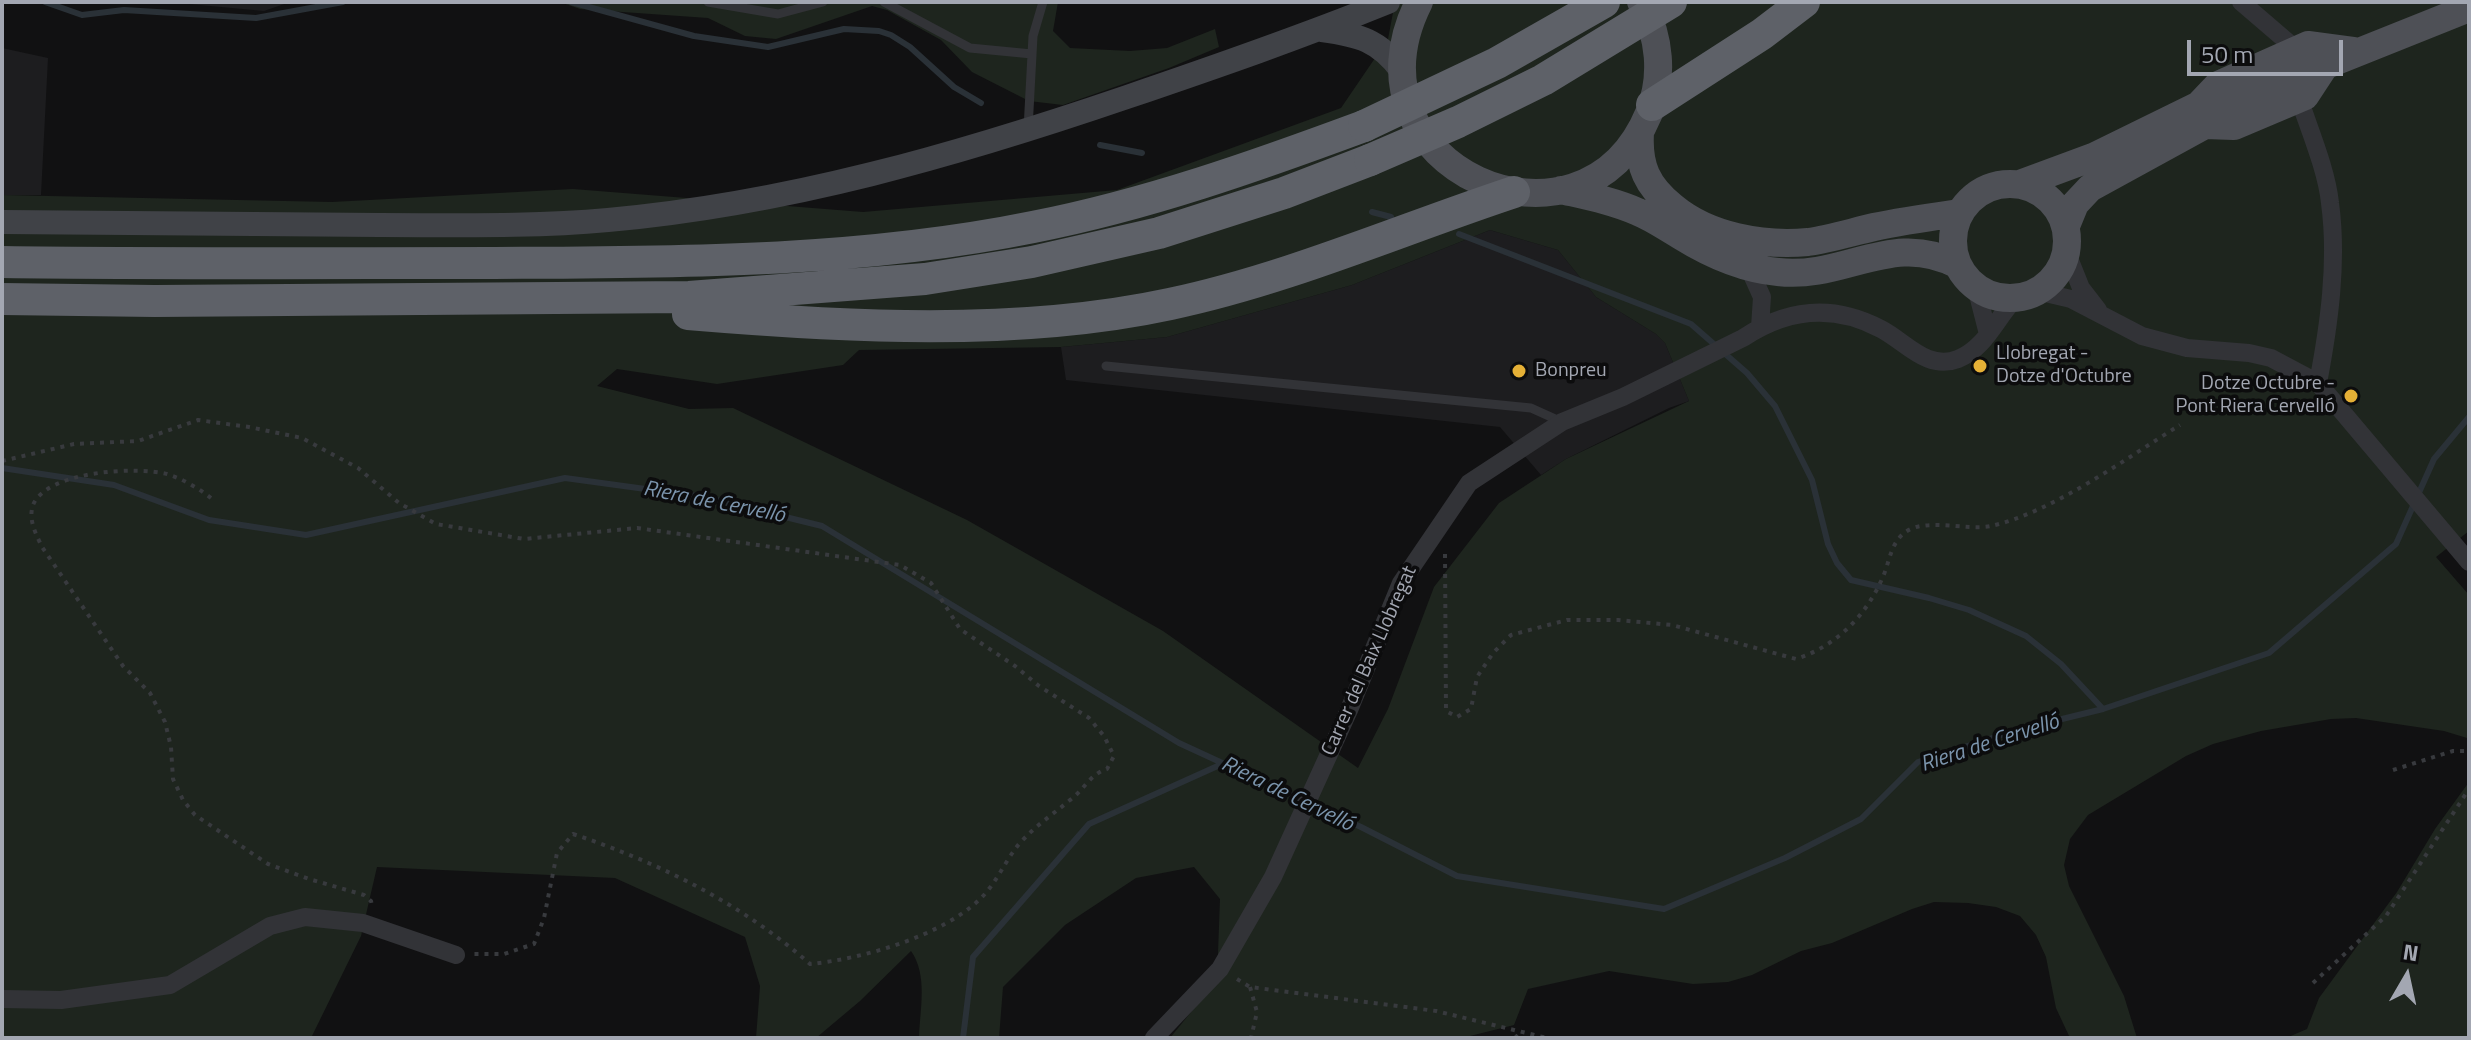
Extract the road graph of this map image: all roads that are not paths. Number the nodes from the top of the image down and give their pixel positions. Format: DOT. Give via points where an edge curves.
graph roads {
  1 [pos="708,2"];
  2 [pos="823,2"];
  3 [pos="884,2"];
  4 [pos="1043,2"];
  5 [pos="1388,2"];
  6 [pos="1419,2"];
  7 [pos="1604,2"];
  8 [pos="1641,2"];
  9 [pos="1671,2"];
  10 [pos="1804,2"];
  11 [pos="2241,2"];
  12 [pos="2469,8"];
  13 [pos="1322,30"];
  14 [pos="2369,48"];
  15 [pos="2297,50"];
  16 [pos="1032,54"];
  17 [pos="1402,71"];
  18 [pos="2302,107"];
  19 [pos="2210,112"];
  20 [pos="1646,119"];
  21 [pos="1028,130"];
  22 [pos="2020,184"];
  23 [pos="1561,190"];
  24 [pos="1514,192"];
  25 [pos="1959,213"];
  26 [pos="2,222"];
  27 [pos="2066,239"];
  28 [pos="2,262"];
  29 [pos="1748,266"];
  30 [pos="1967,276"];
  31 [pos="2027,295"];
  32 [pos="525,298"];
  33 [pos="2,299"];
  34 [pos="2102,315"];
  35 [pos="1760,327"];
  36 [pos="1988,334"];
  37 [pos="1106,366"];
  38 [pos="2318,383"];
  39 [pos="1562,422"];
  40 [pos="2469,562"];
  41 [pos="456,955"];
  42 [pos="2,999"];
  43 [pos="1154,1038"];
  1 -- 2 [label="lane" via="778,14"];
  3 -- 16 [label="lane" via="970,48"];
  4 -- 16 [label="lane"];
  5 -- 13 [label="street"];
  6 -- 17 [label="main road" via="1406,35"];
  7 -- 28 [label="highway, bridge" via="1497,63 1364,126 1130,205 1018,230 823,255 576,262"];
  8 -- 20 [label="main road" via="1657,48 1658,77"];
  9 -- 32 [label="highway, bridge" via="1543,80 1458,122 1284,193 1159,233 925,279 689,297"];
  10 -- 20 [label="highway"];
  11 -- 15 [label="street"];
  12 -- 14 [label="main road"];
  13 -- 17 [label="street" via="1375,43"];
  13 -- 21 [label="street"];
  14 -- 15 [label="main road" via="2308,45"];
  14 -- 19 [label="main road" via="2326,64 2305,96 2234,126"];
  15 -- 19 [label="main road" via="2218,85"];
  16 -- 21 [label="lane"];
  17 -- 24 [label="main road" via="1410,110 1443,159 1476,181"];
  18 -- 38 [label="street" via="2330,201 2329,327"];
  19 -- 22 [label="main road"];
  19 -- 27 [label="main road" via="2090,188 2075,204"];
  20 -- 23 [label="main road" via="1613,164"];
  20 -- 25 [label="main road" via="1640,164 1654,190 1678,212 1722,233 1779,243 1809,241"];
  21 -- 26 [label="street" via="830,185 607,220 470,225"];
  22 -- 25 [label="main road" via="1982,191"];
  22 -- 27 [label="main road" via="2044,194 2061,214"];
  23 -- 24 [label="main road"];
  23 -- 29 [label="main road" via="1641,213"];
  24 -- 32 [label="highway" via="1259,282 1095,316 929,325 759,320"];
  25 -- 30 [label="main road" via="1953,237"];
  27 -- 31 [label="main road" via="2054,278"];
  27 -- 34 [label="street" via="2081,288"];
  29 -- 30 [label="main road" via="1805,273 1892,252 1922,252 1939,255"];
  29 -- 35 [label="street" via="1762,297"];
  30 -- 31 [label="main road" via="2002,298"];
  30 -- 36 [label="street"];
  31 -- 34 [label="street" via="2071,299"];
  31 -- 36 [label="street, Carrer del Baix Llobregat" via="2004,310"];
  32 -- 33 [label="highway"];
  34 -- 38 [label="street" via="2165,343 2271,358"];
  35 -- 36 [label="street, Carrer del Baix Llobregat" via="1821,311 1856,317 1922,357 1940,362 1967,354"];
  35 -- 39 [label="street, Carrer del Baix Llobregat"];
  37 -- 39 [label="lane" via="1531,408"];
  38 -- 40 [label="street"];
  39 -- 43 [label="street, Carrer del Baix Llobregat" via="1469,483 1444,518 1401,583 1273,877 1220,969"];
  41 -- 42 [label="street" via="368,925 305,917 270,926 170,985 61,1000"];
}
